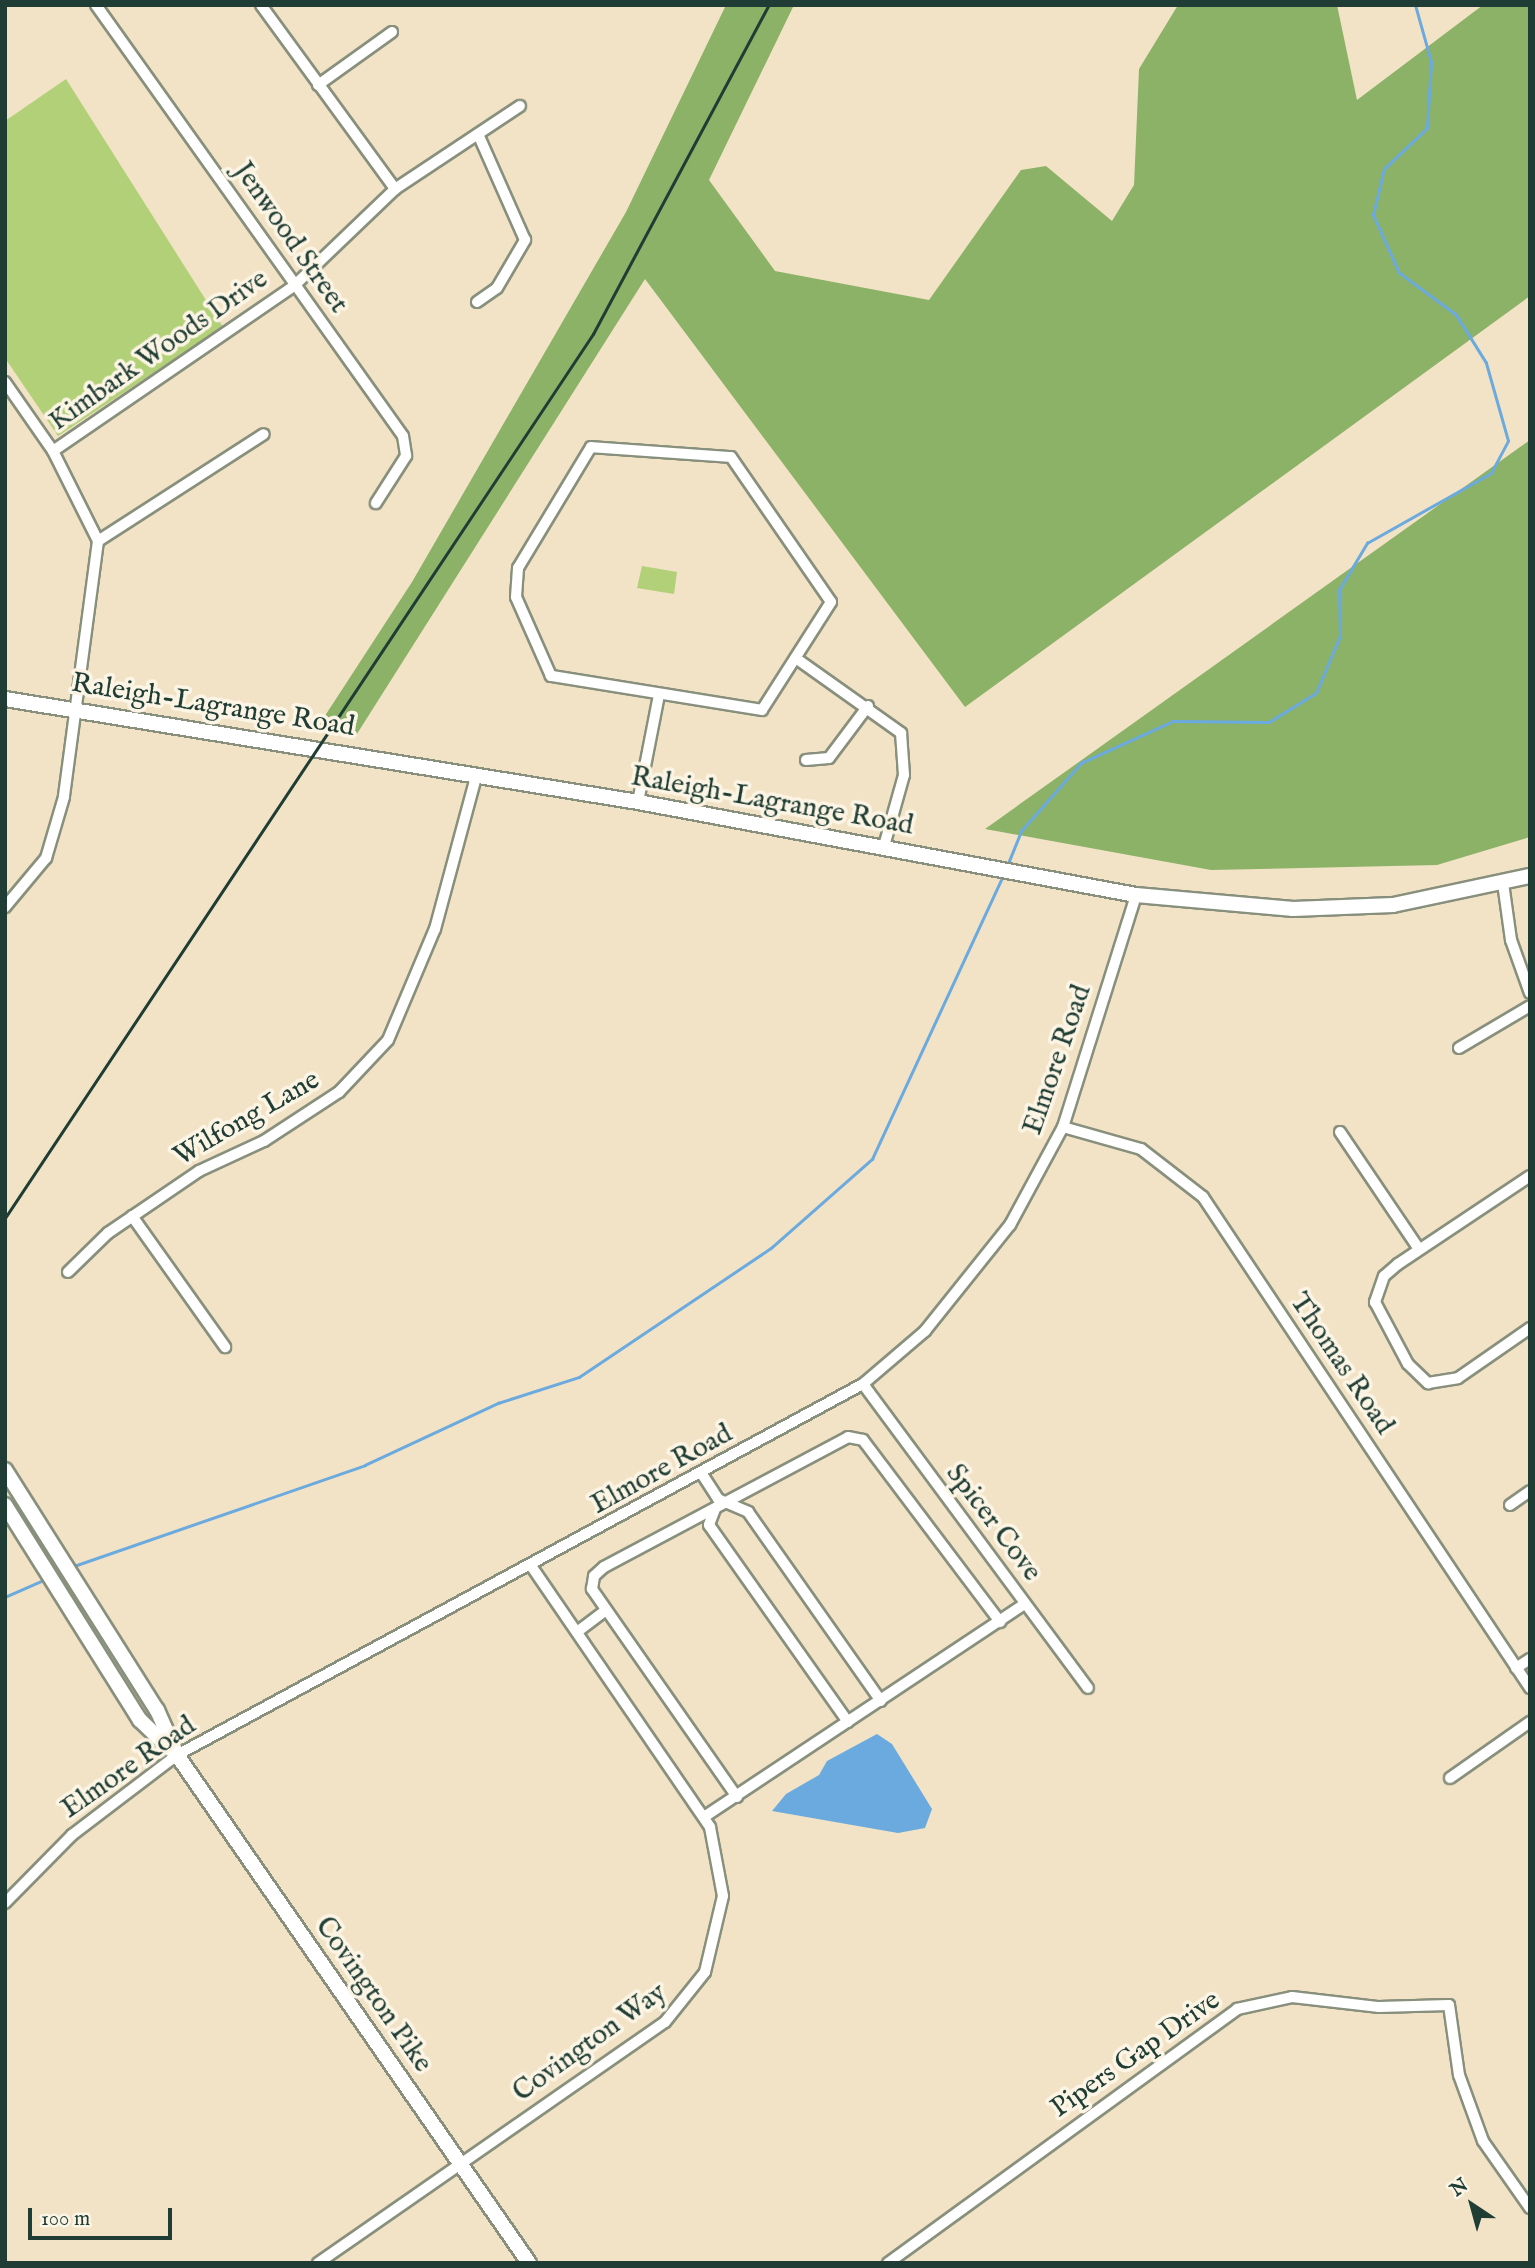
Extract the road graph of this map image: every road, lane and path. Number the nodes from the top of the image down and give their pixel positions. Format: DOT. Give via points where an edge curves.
graph roads {
  1 [pos="96,5"];
  2 [pos="261,5"];
  3 [pos="392,33"];
  4 [pos="318,85"];
  5 [pos="520,106"];
  6 [pos="478,134"];
  7 [pos="396,190"];
  8 [pos="295,285"];
  9 [pos="477,302"];
  10 [pos="5,382"];
  11 [pos="264,434"];
  12 [pos="53,451"];
  13 [pos="376,503"];
  14 [pos="98,541"];
  15 [pos="797,659"];
  16 [pos="659,695"];
  17 [pos="5,699"];
  18 [pos="868,706"];
  19 [pos="77,708"];
  20 [pos="806,760"];
  21 [pos="476,777"];
  22 [pos="638,802"];
  23 [pos="884,846"];
  24 [pos="1530,876"];
  25 [pos="1503,883"];
  26 [pos="1136,895"];
  27 [pos="5,907"];
  28 [pos="1530,993"];
  29 [pos="1530,1006"];
  30 [pos="1458,1048"];
  31 [pos="1063,1128"];
  32 [pos="1340,1132"];
  33 [pos="1530,1176"];
  34 [pos="132,1216"];
  35 [pos="1419,1249"];
  36 [pos="68,1272"];
  37 [pos="1530,1328"];
  38 [pos="225,1347"];
  39 [pos="863,1384"];
  40 [pos="5,1470"];
  41 [pos="702,1474"];
  42 [pos="1530,1492"];
  43 [pos="720,1504"];
  44 [pos="5,1505"];
  45 [pos="1510,1505"];
  46 [pos="532,1567"];
  47 [pos="1025,1604"];
  48 [pos="606,1610"];
  49 [pos="1000,1622"];
  50 [pos="577,1632"];
  51 [pos="1530,1659"];
  52 [pos="1516,1668"];
  53 [pos="1088,1688"];
  54 [pos="1530,1688"];
  55 [pos="881,1701"];
  56 [pos="848,1722"];
  57 [pos="1530,1722"];
  58 [pos="177,1755"];
  59 [pos="1450,1778"];
  60 [pos="737,1797"];
  61 [pos="704,1817"];
  62 [pos="5,1903"];
  63 [pos="459,2164"];
  64 [pos="1530,2208"];
  65 [pos="318,2263"];
  66 [pos="529,2263"];
  67 [pos="888,2263"];
  1 -- 8 [label="street, Jenwood Street"];
  2 -- 4 [label="street"];
  3 -- 4 [label="street"];
  4 -- 7 [label="street"];
  5 -- 6 [label="street, Kimbark Woods Drive"];
  6 -- 7 [label="street, Kimbark Woods Drive"];
  6 -- 9 [label="street" via="525,240 497,288"];
  7 -- 8 [label="street, Kimbark Woods Drive"];
  8 -- 12 [label="street, Kimbark Woods Drive"];
  8 -- 13 [label="street, Jenwood Street" via="403,436 406,456"];
  10 -- 12 [label="street"];
  11 -- 14 [label="street"];
  12 -- 14 [label="street"];
  14 -- 19 [label="street"];
  15 -- 16 [label="street" via="762,710"];
  15 -- 16 [label="street" via="831,602 731,457 591,447 518,568 516,597 551,676"];
  15 -- 18 [label="street"];
  16 -- 22 [label="street"];
  17 -- 19 [label="main road, Raleigh-Lagrange Road"];
  18 -- 20 [label="street" via="830,758"];
  18 -- 23 [label="street" via="901,733 904,747 899,807"];
  19 -- 21 [label="main road, Raleigh-Lagrange Road"];
  19 -- 27 [label="street" via="64,797 46,858"];
  21 -- 22 [label="main road, Raleigh-Lagrange Road"];
  21 -- 34 [label="street, Wilfong Lane" via="435,929 388,1040 339,1092"];
  22 -- 23 [label="main road, Raleigh-Lagrange Road"];
  23 -- 26 [label="main road, Raleigh-Lagrange Road"];
  24 -- 25 [label="main road, Raleigh-Lagrange Road"];
  25 -- 26 [label="main road, Raleigh-Lagrange Road" via="1393,905 1293,909"];
  25 -- 28 [label="street" via="1511,940"];
  26 -- 31 [label="street, Elmore Road"];
  29 -- 30 [label="street"];
  31 -- 39 [label="street, Elmore Road" via="976,1272 925,1331"];
  31 -- 52 [label="street, Thomas Road" via="1141,1149 1203,1197"];
  32 -- 35 [label="street"];
  33 -- 35 [label="street"];
  34 -- 36 [label="street, Wilfong Lane"];
  34 -- 38 [label="street"];
  35 -- 37 [label="street" via="1384,1276 1376,1302 1408,1364 1428,1383 1458,1378"];
  39 -- 41 [label="street, Elmore Road"];
  39 -- 47 [label="street, Spicer Cove"];
  40 -- 58 [label="main road, Covington Pike"];
  41 -- 43 [label="street"];
  41 -- 46 [label="street, Elmore Road"];
  42 -- 45 [label="street"];
  43 -- 48 [label="street" via="593,1576 592,1589"];
  43 -- 49 [label="street" via="848,1437 863,1440"];
  43 -- 55 [label="street" via="748,1512"];
  43 -- 56 [label="street" via="709,1525"];
  44 -- 58 [label="main road, Covington Pike" via="140,1720"];
  46 -- 50 [label="street, Covington Way"];
  46 -- 58 [label="street, Elmore Road"];
  47 -- 49 [label="street"];
  47 -- 53 [label="street, Spicer Cove"];
  48 -- 50 [label="street"];
  48 -- 60 [label="street"];
  49 -- 55 [label="street"];
  50 -- 61 [label="street, Covington Way"];
  51 -- 52 [label="street"];
  52 -- 54 [label="street, Thomas Road"];
  55 -- 56 [label="street"];
  56 -- 60 [label="street"];
  57 -- 59 [label="street"];
  58 -- 62 [label="street, Elmore Road" via="72,1835"];
  58 -- 63 [label="main road, Covington Pike"];
  60 -- 61 [label="street"];
  61 -- 63 [label="street, Covington Way" via="719,1859 723,1896 702,1981 664,2022"];
  63 -- 65 [label="street, Covington Way"];
  63 -- 66 [label="main road, Covington Pike"];
  64 -- 67 [label="street, Pipers Gap Drive" via="1483,2141 1459,2075 1449,2005 1379,2007 1292,1997 1237,2009"];
}
